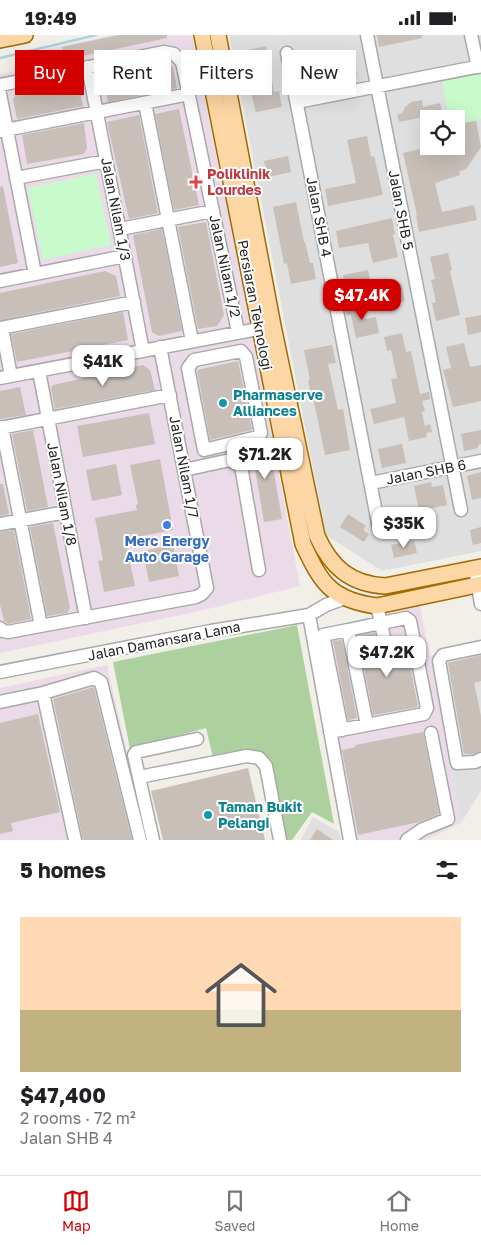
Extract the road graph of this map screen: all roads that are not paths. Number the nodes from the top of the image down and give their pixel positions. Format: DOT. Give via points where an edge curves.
graph roads {
  1 [pos="25,35"];
  2 [pos="202,35"];
  3 [pos="218,35"];
  4 [pos="367,35"];
  5 [pos="471,35"];
  6 [pos="0,40"];
  7 [pos="181,61"];
  8 [pos="88,67"];
  9 [pos="480,67"];
  10 [pos="0,85"];
  11 [pos="376,87"];
  12 [pos="0,94"];
  13 [pos="184,95"];
  14 [pos="189,95"];
  15 [pos="296,95"];
  16 [pos="297,102"];
  17 [pos="145,103"];
  18 [pos="97,112"];
  19 [pos="4,130"];
  20 [pos="106,161"];
  21 [pos="16,178"];
  22 [pos="213,211"];
  23 [pos="168,220"];
  24 [pos="120,229"];
  25 [pos="125,257"];
  26 [pos="35,274"];
  27 [pos="0,281"];
  28 [pos="134,302"];
  29 [pos="266,327"];
  30 [pos="1,328"];
  31 [pos="235,333"];
  32 [pos="192,341"];
  33 [pos="160,347"];
  34 [pos="143,351"];
  35 [pos="236,352"];
  36 [pos="39,371"];
  37 [pos="6,377"];
  38 [pos="170,395"];
  39 [pos="48,418"];
  40 [pos="1,427"];
  41 [pos="481,461"];
  42 [pos="452,467"];
  43 [pos="184,470"];
  44 [pos="371,483"];
  45 [pos="461,510"];
  46 [pos="66,512"];
  47 [pos="20,520"];
  48 [pos="0,524"];
  49 [pos="379,528"];
  50 [pos="478,568"];
  51 [pos="259,571"];
  52 [pos="480,585"];
  53 [pos="330,589"];
  54 [pos="344,598"];
  55 [pos="481,603"];
  56 [pos="326,605"];
  57 [pos="377,606"];
  58 [pos="309,615"];
  59 [pos="86,618"];
  60 [pos="381,623"];
  61 [pos="41,626"];
  62 [pos="0,628"];
  63 [pos="348,630"];
  64 [pos="318,636"];
  65 [pos="481,647"];
  66 [pos="386,648"];
  67 [pos="0,672"];
  68 [pos="43,693"];
  69 [pos="0,702"];
  70 [pos="367,725"];
  71 [pos="336,731"];
  72 [pos="430,733"];
  73 [pos="197,739"];
  74 [pos="481,759"];
  75 [pos="139,777"];
  76 [pos="71,839"];
  77 [pos="140,840"];
  78 [pos="153,840"];
  79 [pos="280,840"];
  80 [pos="350,840"];
  81 [pos="407,840"];
  1 -- 6 [label="main road"];
  2 -- 29 [label="main road, Persiaran Teknologi"];
  3 -- 29 [label="main road, Persiaran Teknologi"];
  4 -- 11 [label="street, Jalan SHB 5"];
  5 -- 9 [label="street"];
  7 -- 8 [label="street, Jalan Nilam 1/2" via="164,52"];
  8 -- 10 [label="street, Jalan Nilam 1/2"];
  8 -- 18 [label="street, Jalan Nilam 1/3"];
  9 -- 11 [label="street"];
  11 -- 16 [label="street"];
  11 -- 42 [label="street, Jalan SHB 5"];
  12 -- 19 [label="street"];
  13 -- 17 [label="street"];
  14 -- 22 [label="street, Jalan Nilam 1/2"];
  15 -- 16 [label="street, Jalan SHB 4"];
  16 -- 44 [label="street, Jalan SHB 4"];
  17 -- 18 [label="street"];
  17 -- 23 [label="street"];
  18 -- 19 [label="street"];
  18 -- 20 [label="street, Jalan Nilam 1/3"];
  19 -- 21 [label="street"];
  20 -- 21 [label="street"];
  20 -- 24 [label="street, Jalan Nilam 1/3"];
  21 -- 26 [label="street"];
  22 -- 23 [label="street"];
  22 -- 31 [label="street, Jalan Nilam 1/2"];
  23 -- 24 [label="street"];
  23 -- 32 [label="street"];
  24 -- 25 [label="street, Jalan Nilam 1/3"];
  25 -- 26 [label="street"];
  25 -- 28 [label="street, Jalan Nilam 1/3"];
  26 -- 27 [label="street"];
  28 -- 30 [label="street"];
  28 -- 34 [label="street, Jalan Nilam 1/3"];
  29 -- 31 [label="street"];
  29 -- 50 [label="main road, Persiaran Teknologi" via="317,536 337,569 354,579 385,586"];
  29 -- 53 [label="main road, Persiaran Teknologi" via="302,544 313,567"];
  30 -- 37 [label="street"];
  31 -- 32 [label="street"];
  31 -- 35 [label="street, Jalan Nilam 1/2"];
  32 -- 33 [label="street"];
  33 -- 34 [label="street"];
  33 -- 38 [label="street, Jalan Nilam 1/7"];
  34 -- 36 [label="street"];
  35 -- 35 [label="street" via="241,351 246,357 261,433 258,437 204,450 188,368 194,360"];
  36 -- 37 [label="street"];
  36 -- 39 [label="street, Jalan Nilam 1/8"];
  38 -- 39 [label="street"];
  38 -- 43 [label="street, Jalan Nilam 1/7"];
  39 -- 40 [label="street"];
  39 -- 46 [label="street, Jalan Nilam 1/8"];
  40 -- 47 [label="street"];
  41 -- 42 [label="street, Jalan SHB 6"];
  42 -- 44 [label="street, Jalan SHB 6"];
  42 -- 45 [label="street, Jalan SHB 5"];
  43 -- 51 [label="street" via="230,460 241,466"];
  43 -- 59 [label="street, Jalan Nilam 1/7" via="207,588 196,597"];
  44 -- 49 [label="street, Jalan SHB 4"];
  46 -- 47 [label="street"];
  46 -- 59 [label="street, Jalan Nilam 1/8"];
  47 -- 48 [label="street"];
  47 -- 61 [label="street"];
  50 -- 52 [label="street"];
  52 -- 55 [label="street"];
  52 -- 57 [label="main road, Persiaran Teknologi"];
  53 -- 54 [label="main road, Persiaran Teknologi"];
  53 -- 56 [label="street"];
  54 -- 56 [label="street, Jalan Damansara Lama"];
  54 -- 57 [label="main road, Persiaran Teknologi" via="362,605"];
  56 -- 58 [label="street, Jalan Damansara Lama"];
  57 -- 60 [label="street"];
  58 -- 64 [label="street"];
  58 -- 67 [label="street, Jalan Damansara Lama"];
  59 -- 61 [label="street"];
  60 -- 63 [label="street"];
  60 -- 66 [label="street"];
  60 -- 70 [label="street" via="406,618 410,621 427,708 424,714"];
  61 -- 62 [label="street" via="8,632"];
  63 -- 64 [label="street"];
  63 -- 70 [label="street"];
  64 -- 71 [label="street"];
  65 -- 74 [label="street" via="443,655 439,661 457,763"];
  68 -- 69 [label="street"];
  68 -- 76 [label="street"];
  68 -- 77 [label="street" via="94,678 100,682"];
  70 -- 71 [label="street"];
  71 -- 80 [label="street"];
  72 -- 81 [label="street" via="448,819"];
  73 -- 75 [label="street" via="136,752"];
  75 -- 78 [label="street"];
  75 -- 79 [label="street" via="247,756 259,758 266,766"];
}
